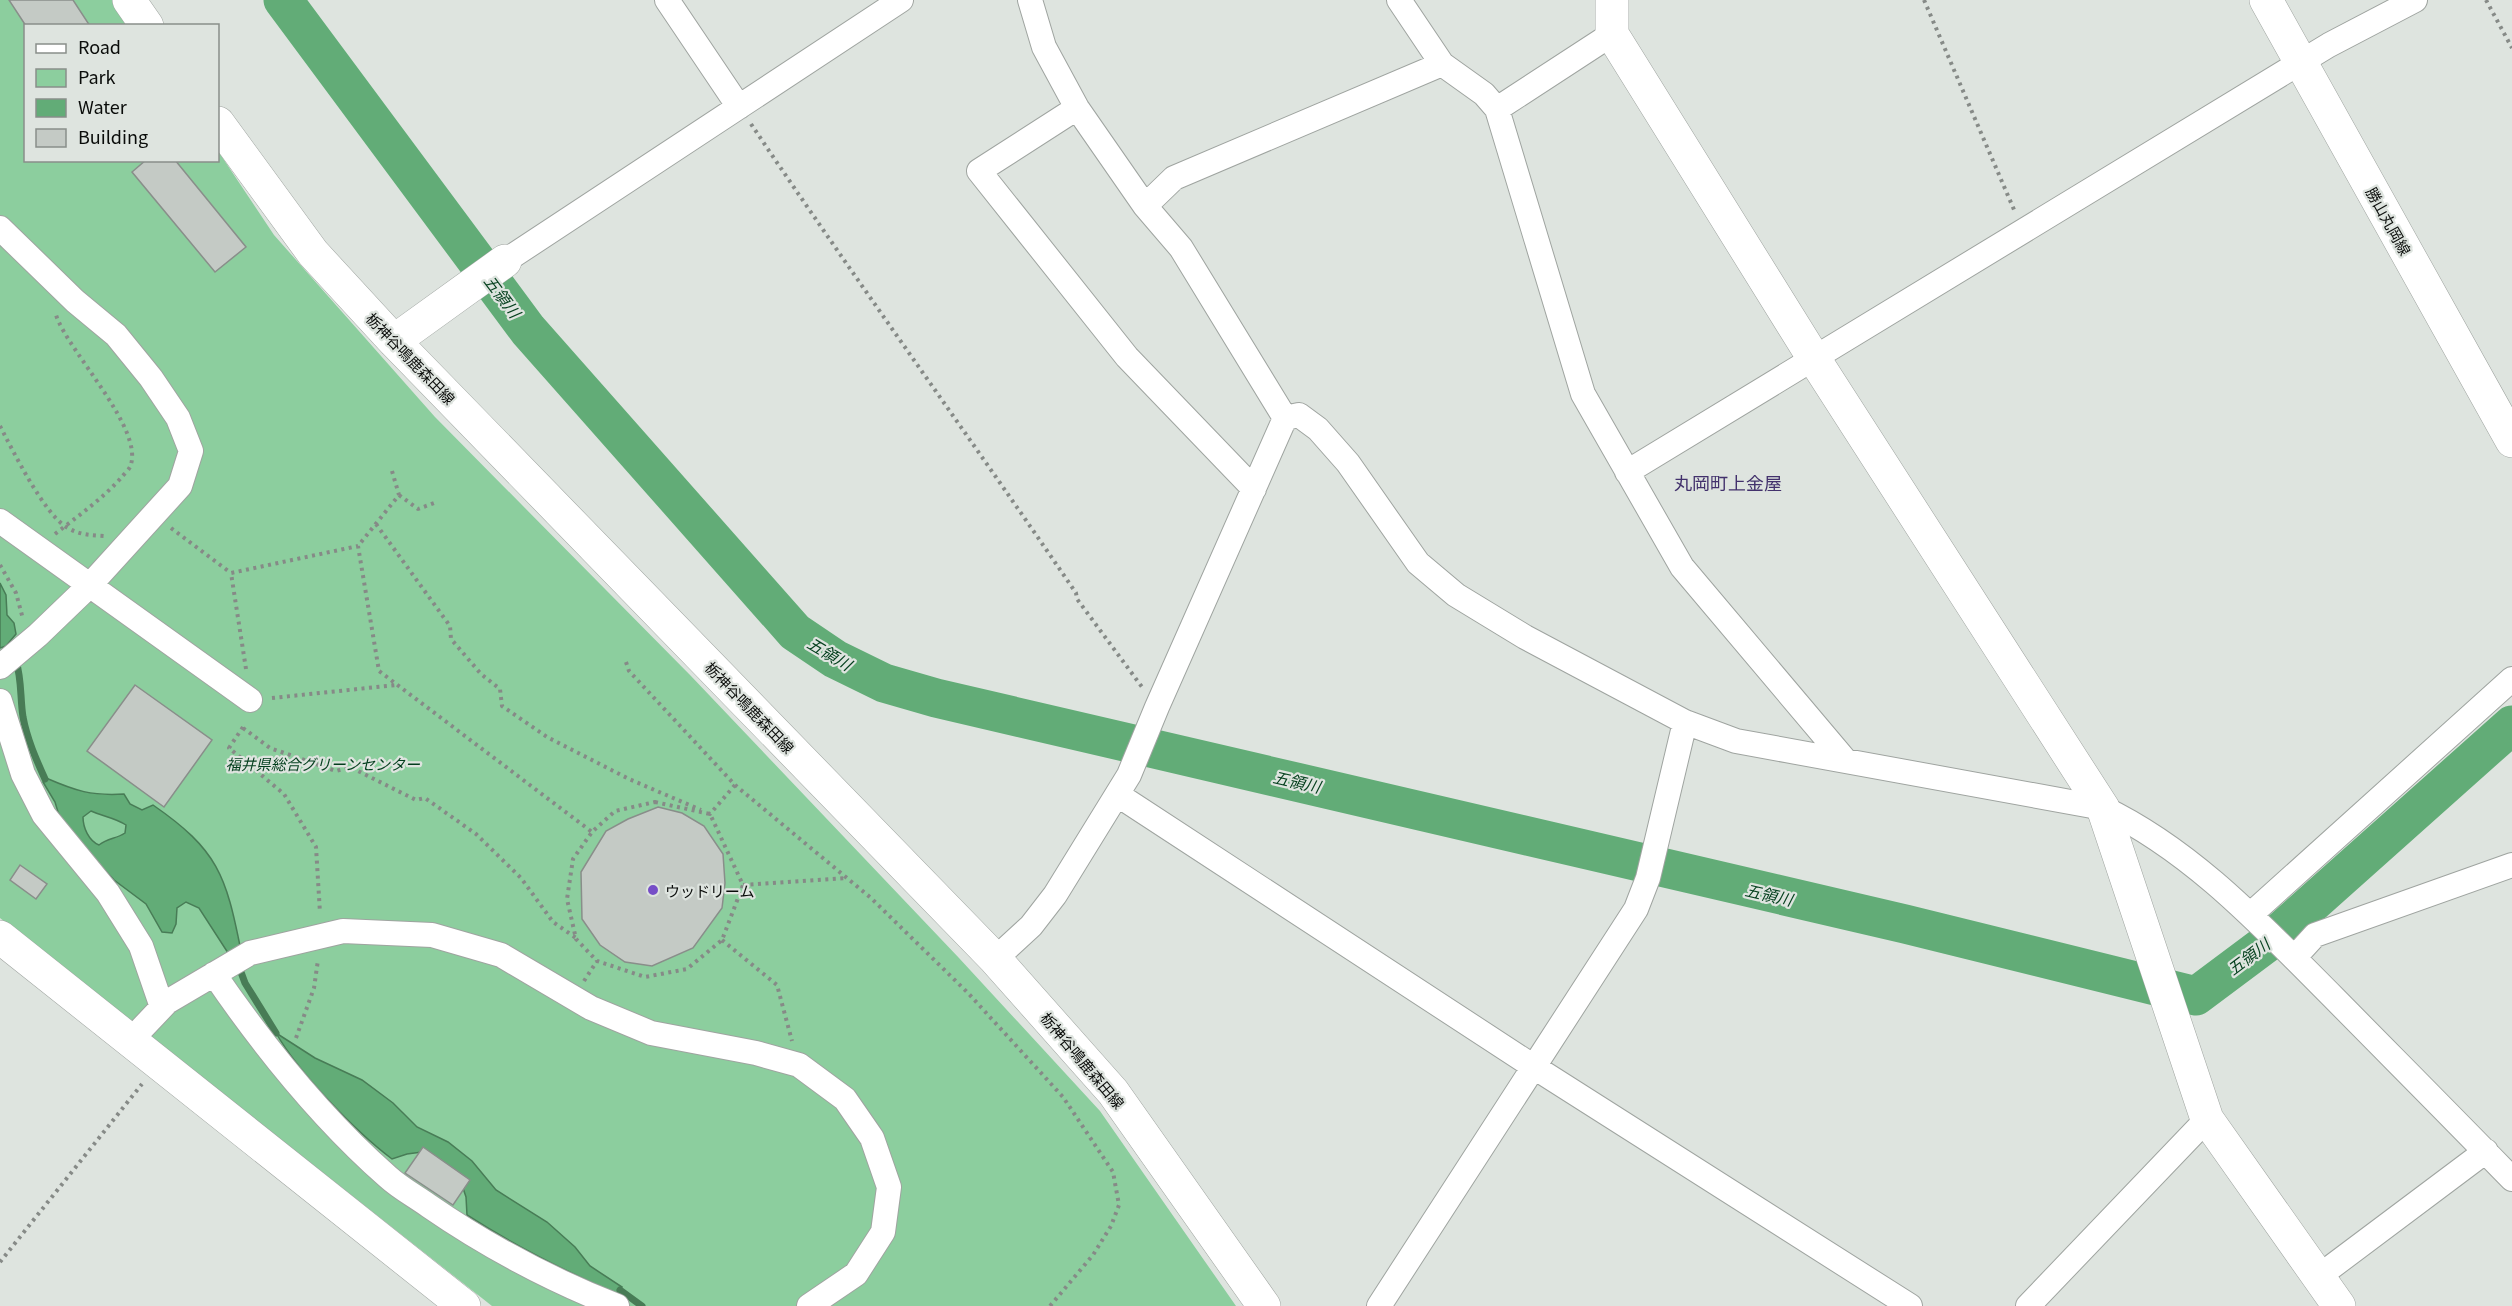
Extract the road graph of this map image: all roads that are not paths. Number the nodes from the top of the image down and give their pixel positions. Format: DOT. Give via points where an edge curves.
graph roads {
  1 [pos="129,0"];
  2 [pos="667,0"];
  3 [pos="901,0"];
  4 [pos="1030,0"];
  5 [pos="1399,0"];
  6 [pos="1612,0"];
  7 [pos="2266,0"];
  8 [pos="2415,0"];
  9 [pos="146,24"];
  10 [pos="1612,34"];
  11 [pos="2301,63"];
  12 [pos="1442,64"];
  13 [pos="739,106"];
  14 [pos="1077,108"];
  15 [pos="1497,109"];
  16 [pos="219,124"];
  17 [pos="1145,206"];
  18 [pos="0,228"];
  19 [pos="505,261"];
  20 [pos="394,341"];
  21 [pos="1813,357"];
  22 [pos="1285,418"];
  23 [pos="2512,441"];
  24 [pos="1627,472"];
  25 [pos="1254,489"];
  26 [pos="0,521"];
  27 [pos="90,585"];
  28 [pos="0,667"];
  29 [pos="2512,679"];
  30 [pos="250,700"];
  31 [pos="0,701"];
  32 [pos="1685,722"];
  33 [pos="1844,759"];
  34 [pos="1118,795"];
  35 [pos="2103,808"];
  36 [pos="2512,865"];
  37 [pos="2250,915"];
  38 [pos="0,937"];
  39 [pos="2294,958"];
  40 [pos="995,959"];
  41 [pos="214,974"];
  42 [pos="162,1007"];
  43 [pos="130,1041"];
  44 [pos="1534,1067"];
  45 [pos="2207,1119"];
  46 [pos="2486,1151"];
  47 [pos="2512,1179"];
  48 [pos="2318,1278"];
  49 [pos="464,1306"];
  50 [pos="617,1306"];
  51 [pos="809,1306"];
  52 [pos="1264,1306"];
  53 [pos="1379,1306"];
  54 [pos="1910,1306"];
  55 [pos="2028,1306"];
  56 [pos="2339,1306"];
  1 -- 9 [label="street"];
  2 -- 13 [label="street"];
  3 -- 13 [label="street"];
  4 -- 14 [label="street" via="1044,47"];
  5 -- 12 [label="street"];
  6 -- 10 [label="street"];
  7 -- 11 [label="street, 勝山丸岡線"];
  8 -- 11 [label="street"];
  10 -- 15 [label="street"];
  10 -- 21 [label="street"];
  11 -- 21 [label="street"];
  11 -- 23 [label="street, 勝山丸岡線"];
  12 -- 15 [label="street" via="1472,84"];
  12 -- 17 [label="street" via="1174,178"];
  13 -- 19 [label="street"];
  14 -- 17 [label="street"];
  14 -- 25 [label="street" via="979,171 1127,357"];
  15 -- 24 [label="street" via="1583,394"];
  16 -- 20 [label="street, 栃神谷鳴鹿森田線" via="314,253"];
  17 -- 22 [label="street" via="1180,248"];
  18 -- 27 [label="street" via="116,335 178,418 191,451 180,486"];
  19 -- 20 [label="street"];
  20 -- 40 [label="street, 栃神谷鳴鹿森田線"];
  21 -- 24 [label="street"];
  21 -- 35 [label="street"];
  22 -- 25 [label="street"];
  22 -- 32 [label="street" via="1299,415 1318,429 1348,463 1418,563 1456,595 1525,637"];
  24 -- 33 [label="street" via="1682,567"];
  25 -- 34 [label="street" via="1156,707 1136,763"];
  26 -- 27 [label="street"];
  27 -- 28 [label="street"];
  27 -- 30 [label="street"];
  29 -- 37 [label="street"];
  31 -- 42 [label="street" via="23,774 44,815 108,893 141,946"];
  32 -- 33 [label="street" via="1736,741"];
  32 -- 44 [label="street" via="1648,878 1635,909"];
  33 -- 35 [label="street"];
  34 -- 40 [label="street" via="1055,894 1031,926"];
  34 -- 44 [label="street"];
  35 -- 37 [label="street" via="2135,823 2178,852"];
  35 -- 45 [label="street"];
  36 -- 39 [label="street" via="2315,935"];
  37 -- 39 [label="street"];
  38 -- 43 [label="street"];
  39 -- 46 [label="street"];
  40 -- 52 [label="street, 栃神谷鳴鹿森田線" via="1113,1092"];
  41 -- 42 [label="street"];
  41 -- 50 [label="street" via="275,1057 389,1178 472,1235"];
  41 -- 51 [label="street" via="250,953 343,932 432,935 501,955 591,1008 651,1033 799,1065 845,1099 872,1138 889,1187 883,1232 856,1274"];
  42 -- 43 [label="street"];
  43 -- 49 [label="street"];
  44 -- 53 [label="street"];
  44 -- 54 [label="street"];
  45 -- 48 [label="street"];
  45 -- 55 [label="street"];
  46 -- 47 [label="street"];
  46 -- 48 [label="street"];
  48 -- 56 [label="street"];
}
